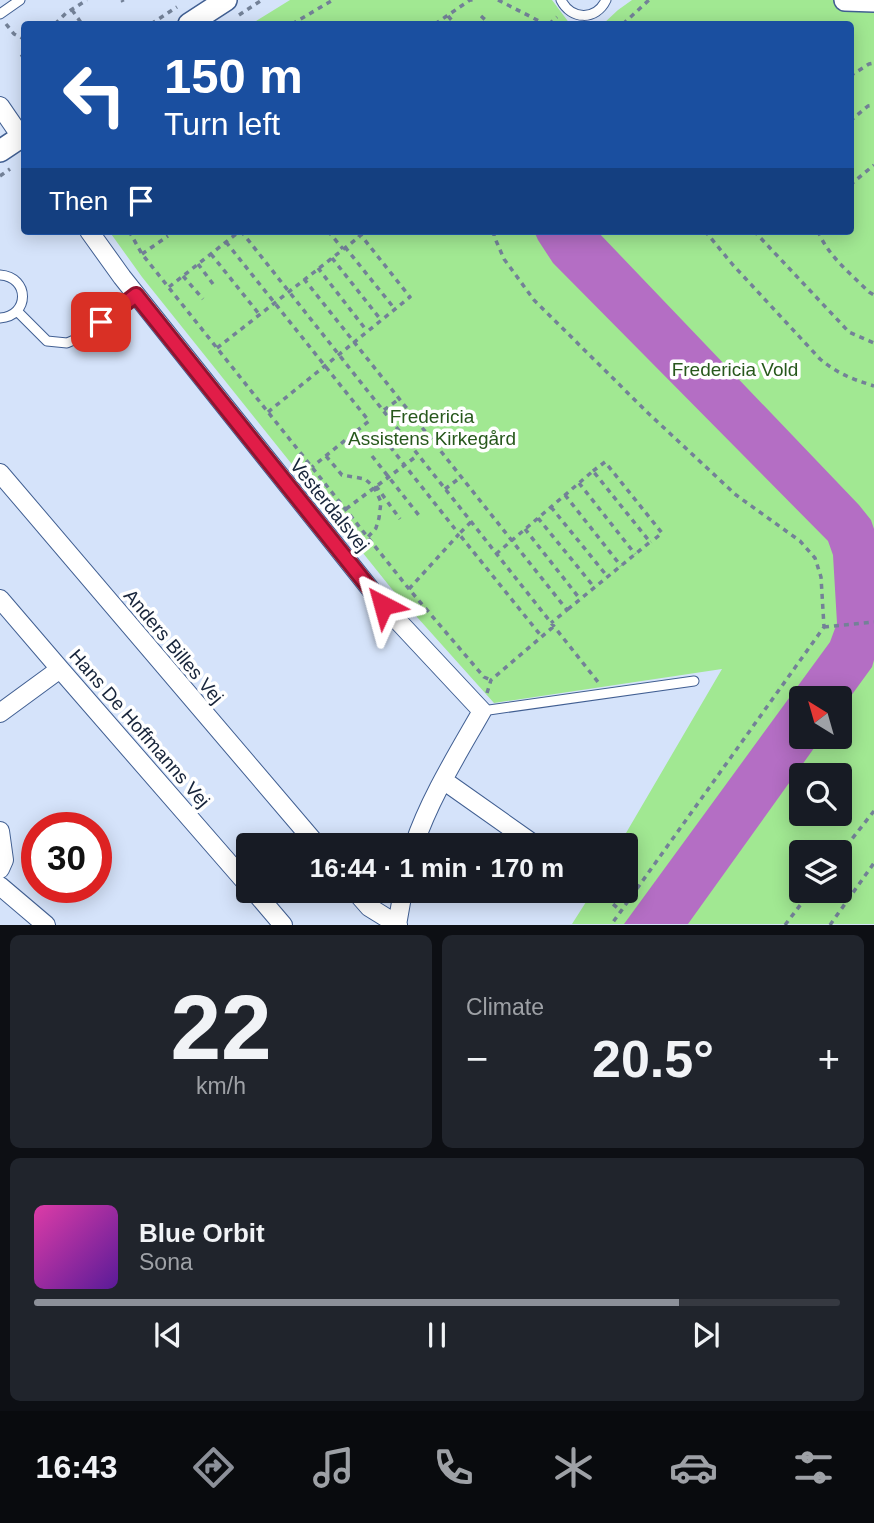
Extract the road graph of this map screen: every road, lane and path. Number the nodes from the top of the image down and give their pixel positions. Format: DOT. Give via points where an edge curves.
graph roads {
  1 [pos="20,0"];
  2 [pos="87,0"];
  3 [pos="262,0"];
  4 [pos="333,0"];
  5 [pos="477,0"];
  6 [pos="498,0"];
  7 [pos="561,0"];
  8 [pos="606,0"];
  9 [pos="649,0"];
  10 [pos="845,0"];
  11 [pos="874,1"];
  12 [pos="232,8"];
  13 [pos="72,10"];
  14 [pos="184,15"];
  15 [pos="0,16"];
  16 [pos="448,16"];
  17 [pos="481,16"];
  18 [pos="59,21"];
  19 [pos="80,21"];
  20 [pos="162,21"];
  21 [pos="297,21"];
  22 [pos="440,21"];
  23 [pos="452,21"];
  24 [pos="487,21"];
  25 [pos="539,21"];
  26 [pos="626,21"];
  27 [pos="21,38"];
  28 [pos="874,63"];
  29 [pos="854,73"];
  30 [pos="874,105"];
  31 [pos="0,106"];
  32 [pos="854,118"];
  33 [pos="21,133"];
  34 [pos="21,139"];
  35 [pos="0,151"];
  36 [pos="874,165"];
  37 [pos="854,182"];
  38 [pos="92,235"];
  39 [pos="131,235"];
  40 [pos="235,235"];
  41 [pos="243,235"];
  42 [pos="332,235"];
  43 [pos="360,235"];
  44 [pos="362,235"];
  45 [pos="494,235"];
  46 [pos="708,235"];
  47 [pos="758,235"];
  48 [pos="819,235"];
  49 [pos="168,236"];
  50 [pos="226,242"];
  51 [pos="344,248"];
  52 [pos="142,254"];
  53 [pos="211,254"];
  54 [pos="332,258"];
  55 [pos="198,264"];
  56 [pos="318,268"];
  57 [pos="0,275"];
  58 [pos="183,276"];
  59 [pos="304,279"];
  60 [pos="169,288"];
  61 [pos="216,288"];
  62 [pos="289,291"];
  63 [pos="136,295"];
  64 [pos="874,295"];
  65 [pos="203,299"];
  66 [pos="274,303"];
  67 [pos="395,309"];
  68 [pos="17,311"];
  69 [pos="259,314"];
  70 [pos="0,318"];
  71 [pos="381,320"];
  72 [pos="367,331"];
  73 [pos="354,342"];
  74 [pos="874,343"];
  75 [pos="217,348"];
  76 [pos="338,354"];
  77 [pos="324,366"];
  78 [pos="874,386"];
  79 [pos="399,399"];
  80 [pos="383,411"];
  81 [pos="268,412"];
  82 [pos="384,439"];
  83 [pos="418,455"];
  84 [pos="326,456"];
  85 [pos="372,456"];
  86 [pos="404,465"];
  87 [pos="312,467"];
  88 [pos="593,471"];
  89 [pos="0,473"];
  90 [pos="389,476"];
  91 [pos="461,477"];
  92 [pos="579,484"];
  93 [pos="375,487"];
  94 [pos="445,489"];
  95 [pos="565,495"];
  96 [pos="551,507"];
  97 [pos="346,509"];
  98 [pos="421,518"];
  99 [pos="538,518"];
  100 [pos="400,520"];
  101 [pos="471,522"];
  102 [pos="455,529"];
  103 [pos="525,530"];
  104 [pos="459,534"];
  105 [pos="368,537"];
  106 [pos="512,541"];
  107 [pos="650,542"];
  108 [pos="496,554"];
  109 [pos="635,554"];
  110 [pos="621,566"];
  111 [pos="607,577"];
  112 [pos="594,587"];
  113 [pos="409,589"];
  114 [pos="0,599"];
  115 [pos="580,599"];
  116 [pos="567,610"];
  117 [pos="874,622"];
  118 [pos="552,625"];
  119 [pos="824,627"];
  120 [pos="542,637"];
  121 [pos="60,669"];
  122 [pos="491,680"];
  123 [pos="694,681"];
  124 [pos="606,693"];
  125 [pos="482,711"];
  126 [pos="0,713"];
  127 [pos="443,780"];
  128 [pos="874,811"];
  129 [pos="0,831"];
  130 [pos="307,833"];
  131 [pos="418,833"];
  132 [pos="519,833"];
  133 [pos="851,840"];
  134 [pos="874,863"];
  135 [pos="0,869"];
  136 [pos="236,871"];
  137 [pos="0,886"];
  138 [pos="264,903"];
  139 [pos="366,903"];
  140 [pos="401,903"];
  141 [pos="612,903"];
  142 [pos="802,903"];
  143 [pos="621,911"];
  144 [pos="397,924"];
  145 [pos="46,925"];
  146 [pos="283,925"];
  147 [pos="611,925"];
  148 [pos="785,925"];
  149 [pos="830,925"];
  1 -- 15 [label="lane"];
  2 -- 13 [label="path"];
  3 -- 12 [label="path"];
  4 -- 21 [label="path"];
  5 -- 16 [label="path"];
  6 -- 25 [label="path"];
  7 -- 8 [label="lane" via="582,16 595,13"];
  9 -- 26 [label="path"];
  10 -- 11 [label="street"];
  12 -- 14 [label="street"];
  13 -- 18 [label="path"];
  13 -- 19 [label="path"];
  14 -- 20 [label="path"];
  15 -- 27 [label="path"];
  16 -- 22 [label="path"];
  16 -- 23 [label="path"];
  17 -- 24 [label="path"];
  28 -- 29 [label="path"];
  30 -- 32 [label="path"];
  31 -- 33 [label="street"];
  34 -- 35 [label="street"];
  36 -- 37 [label="path"];
  38 -- 63 [label="street, Vesterdalsvej"];
  39 -- 52 [label="path"];
  40 -- 50 [label="path"];
  41 -- 62 [label="path"];
  42 -- 51 [label="path"];
  43 -- 51 [label="path"];
  44 -- 67 [label="path" via="410,297"];
  45 -- 119 [label="path" via="504,259 534,300 726,486 816,558"];
  46 -- 78 [label="path" via="820,359 846,377"];
  47 -- 74 [label="path" via="849,332"];
  48 -- 64 [label="path" via="829,253"];
  49 -- 52 [label="path"];
  50 -- 53 [label="path"];
  50 -- 66 [label="path"];
  51 -- 54 [label="path"];
  51 -- 67 [label="path"];
  52 -- 60 [label="path"];
  53 -- 55 [label="path"];
  53 -- 69 [label="path"];
  54 -- 56 [label="path"];
  54 -- 71 [label="path"];
  55 -- 58 [label="path"];
  55 -- 61 [label="path"];
  56 -- 59 [label="path"];
  56 -- 72 [label="path"];
  57 -- 68 [label="lane" via="13,278 22,290"];
  58 -- 60 [label="path"];
  58 -- 65 [label="path"];
  59 -- 62 [label="path"];
  59 -- 73 [label="path"];
  60 -- 75 [label="path"];
  62 -- 66 [label="path"];
  62 -- 76 [label="path"];
  63 -- 68 [label="lane" via="67,343 47,341"];
  63 -- 125 [label="street, Vesterdalsvej" via="383,605"];
  66 -- 69 [label="path"];
  66 -- 77 [label="path"];
  67 -- 71 [label="path"];
  68 -- 70 [label="lane"];
  69 -- 75 [label="path"];
  71 -- 72 [label="path"];
  72 -- 73 [label="path"];
  73 -- 76 [label="path"];
  73 -- 79 [label="path"];
  75 -- 81 [label="path"];
  76 -- 77 [label="path"];
  76 -- 80 [label="path"];
  77 -- 81 [label="path"];
  77 -- 84 [label="path" via="369,421"];
  79 -- 80 [label="path"];
  79 -- 91 [label="path"];
  80 -- 83 [label="path"];
  81 -- 87 [label="path"];
  82 -- 86 [label="path"];
  83 -- 86 [label="path"];
  83 -- 94 [label="path"];
  84 -- 87 [label="path"];
  84 -- 93 [label="path" via="342,475"];
  85 -- 90 [label="path"];
  86 -- 90 [label="path"];
  86 -- 102 [label="path"];
  87 -- 97 [label="path"];
  88 -- 92 [label="path"];
  88 -- 107 [label="path"];
  88 -- 107 [label="path" via="605,462 662,533"];
  89 -- 130 [label="street, Anders Billes Vej"];
  90 -- 93 [label="path"];
  90 -- 98 [label="path"];
  91 -- 94 [label="path"];
  91 -- 106 [label="path"];
  92 -- 95 [label="path"];
  92 -- 109 [label="path"];
  93 -- 97 [label="path"];
  93 -- 100 [label="path"];
  93 -- 105 [label="path" via="380,510 376,528"];
  94 -- 101 [label="path"];
  95 -- 96 [label="path"];
  95 -- 110 [label="path"];
  96 -- 99 [label="path"];
  96 -- 111 [label="path"];
  97 -- 105 [label="path"];
  99 -- 103 [label="path"];
  99 -- 112 [label="path"];
  101 -- 104 [label="path"];
  101 -- 108 [label="path"];
  103 -- 106 [label="path"];
  103 -- 115 [label="path"];
  104 -- 113 [label="path"];
  104 -- 120 [label="path"];
  105 -- 113 [label="path"];
  106 -- 108 [label="path"];
  106 -- 116 [label="path"];
  107 -- 109 [label="path"];
  108 -- 118 [label="path"];
  109 -- 110 [label="path"];
  110 -- 111 [label="path"];
  111 -- 112 [label="path"];
  112 -- 115 [label="path"];
  113 -- 122 [label="path"];
  114 -- 121 [label="street, Hans De Hoffmanns Vej"];
  115 -- 116 [label="path"];
  116 -- 118 [label="path"];
  117 -- 119 [label="path"];
  118 -- 120 [label="path"];
  118 -- 124 [label="path"];
  119 -- 143 [label="path"];
  120 -- 122 [label="path"];
  121 -- 126 [label="street"];
  121 -- 136 [label="street, Hans De Hoffmanns Vej"];
  122 -- 125 [label="path"];
  123 -- 124 [label="lane"];
  124 -- 125 [label="lane"];
  125 -- 127 [label="street"];
  127 -- 131 [label="street"];
  127 -- 132 [label="street"];
  128 -- 133 [label="path"];
  129 -- 135 [label="street" via="4,860"];
  134 -- 149 [label="path"];
  137 -- 145 [label="street"];
  138 -- 146 [label="street"];
  139 -- 144 [label="street"];
  140 -- 144 [label="street"];
  141 -- 143 [label="path"];
  142 -- 148 [label="path"];
  143 -- 147 [label="path"];
}
